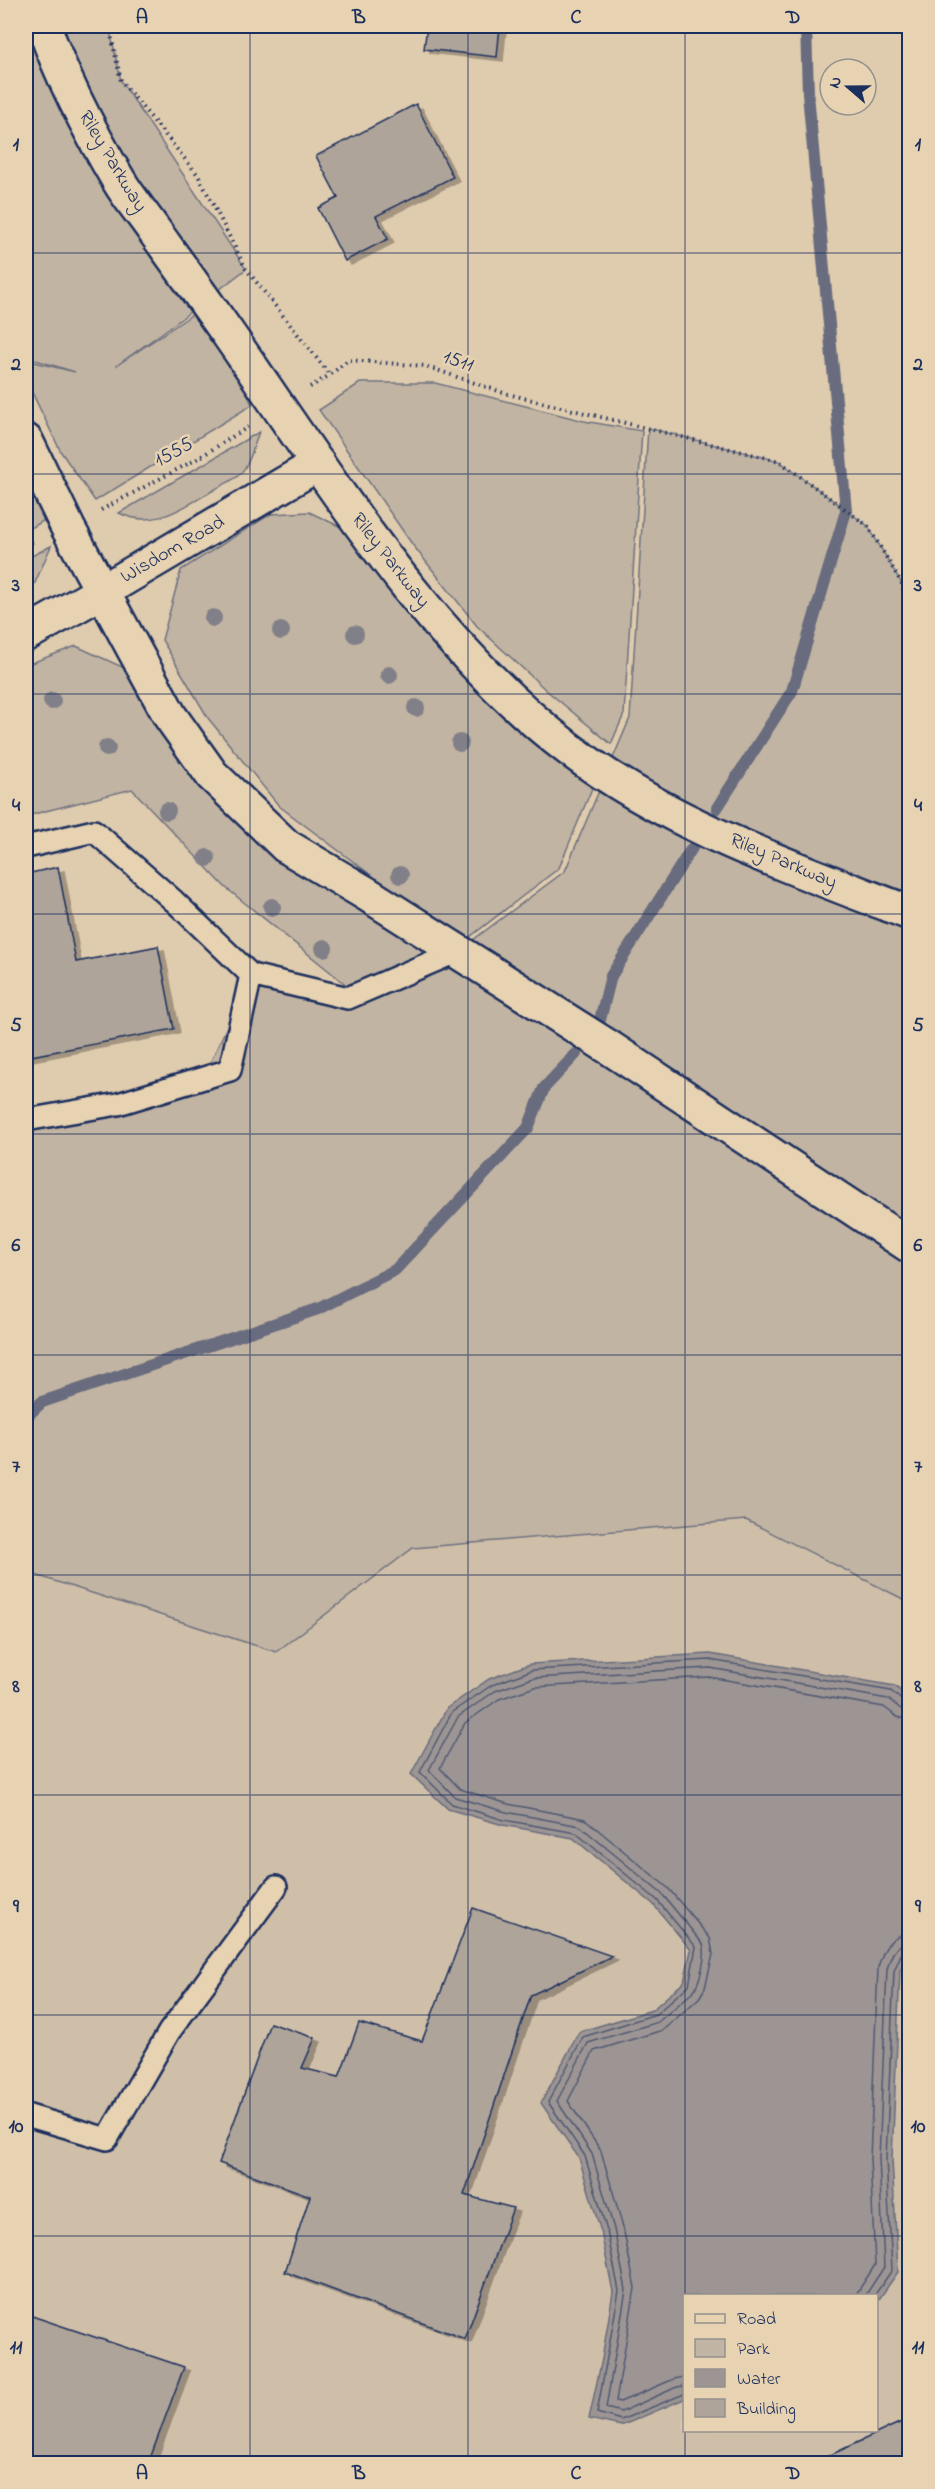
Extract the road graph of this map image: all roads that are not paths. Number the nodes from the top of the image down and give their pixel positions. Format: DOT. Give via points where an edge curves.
graph roads {
  1 [pos="44,26"];
  2 [pos="26,441"];
  3 [pos="318,464"];
  4 [pos="103,591"];
  5 [pos="26,634"];
  6 [pos="26,847"];
  7 [pos="909,913"];
  8 [pos="458,951"];
  9 [pos="251,975"];
  10 [pos="26,1120"];
  11 [pos="909,1246"];
  12 [pos="276,1887"];
  13 [pos="26,2115"];
  1 -- 3 [label="street, Riley Parkway" via="59,70 120,183"];
  2 -- 4 [label="street"];
  3 -- 4 [label="street, Wisdom Road"];
  3 -- 7 [label="street, Riley Parkway" via="350,512 452,640 521,711 570,750 625,788 697,825"];
  4 -- 5 [label="street, Wisdom Road"];
  4 -- 8 [label="street" via="170,716 212,775 286,846"];
  6 -- 9 [label="lane" via="94,831"];
  8 -- 9 [label="lane" via="348,998"];
  8 -- 11 [label="street"];
  9 -- 10 [label="lane" via="230,1071 118,1104"];
  12 -- 13 [label="lane" via="169,2032 107,2139"];
}
